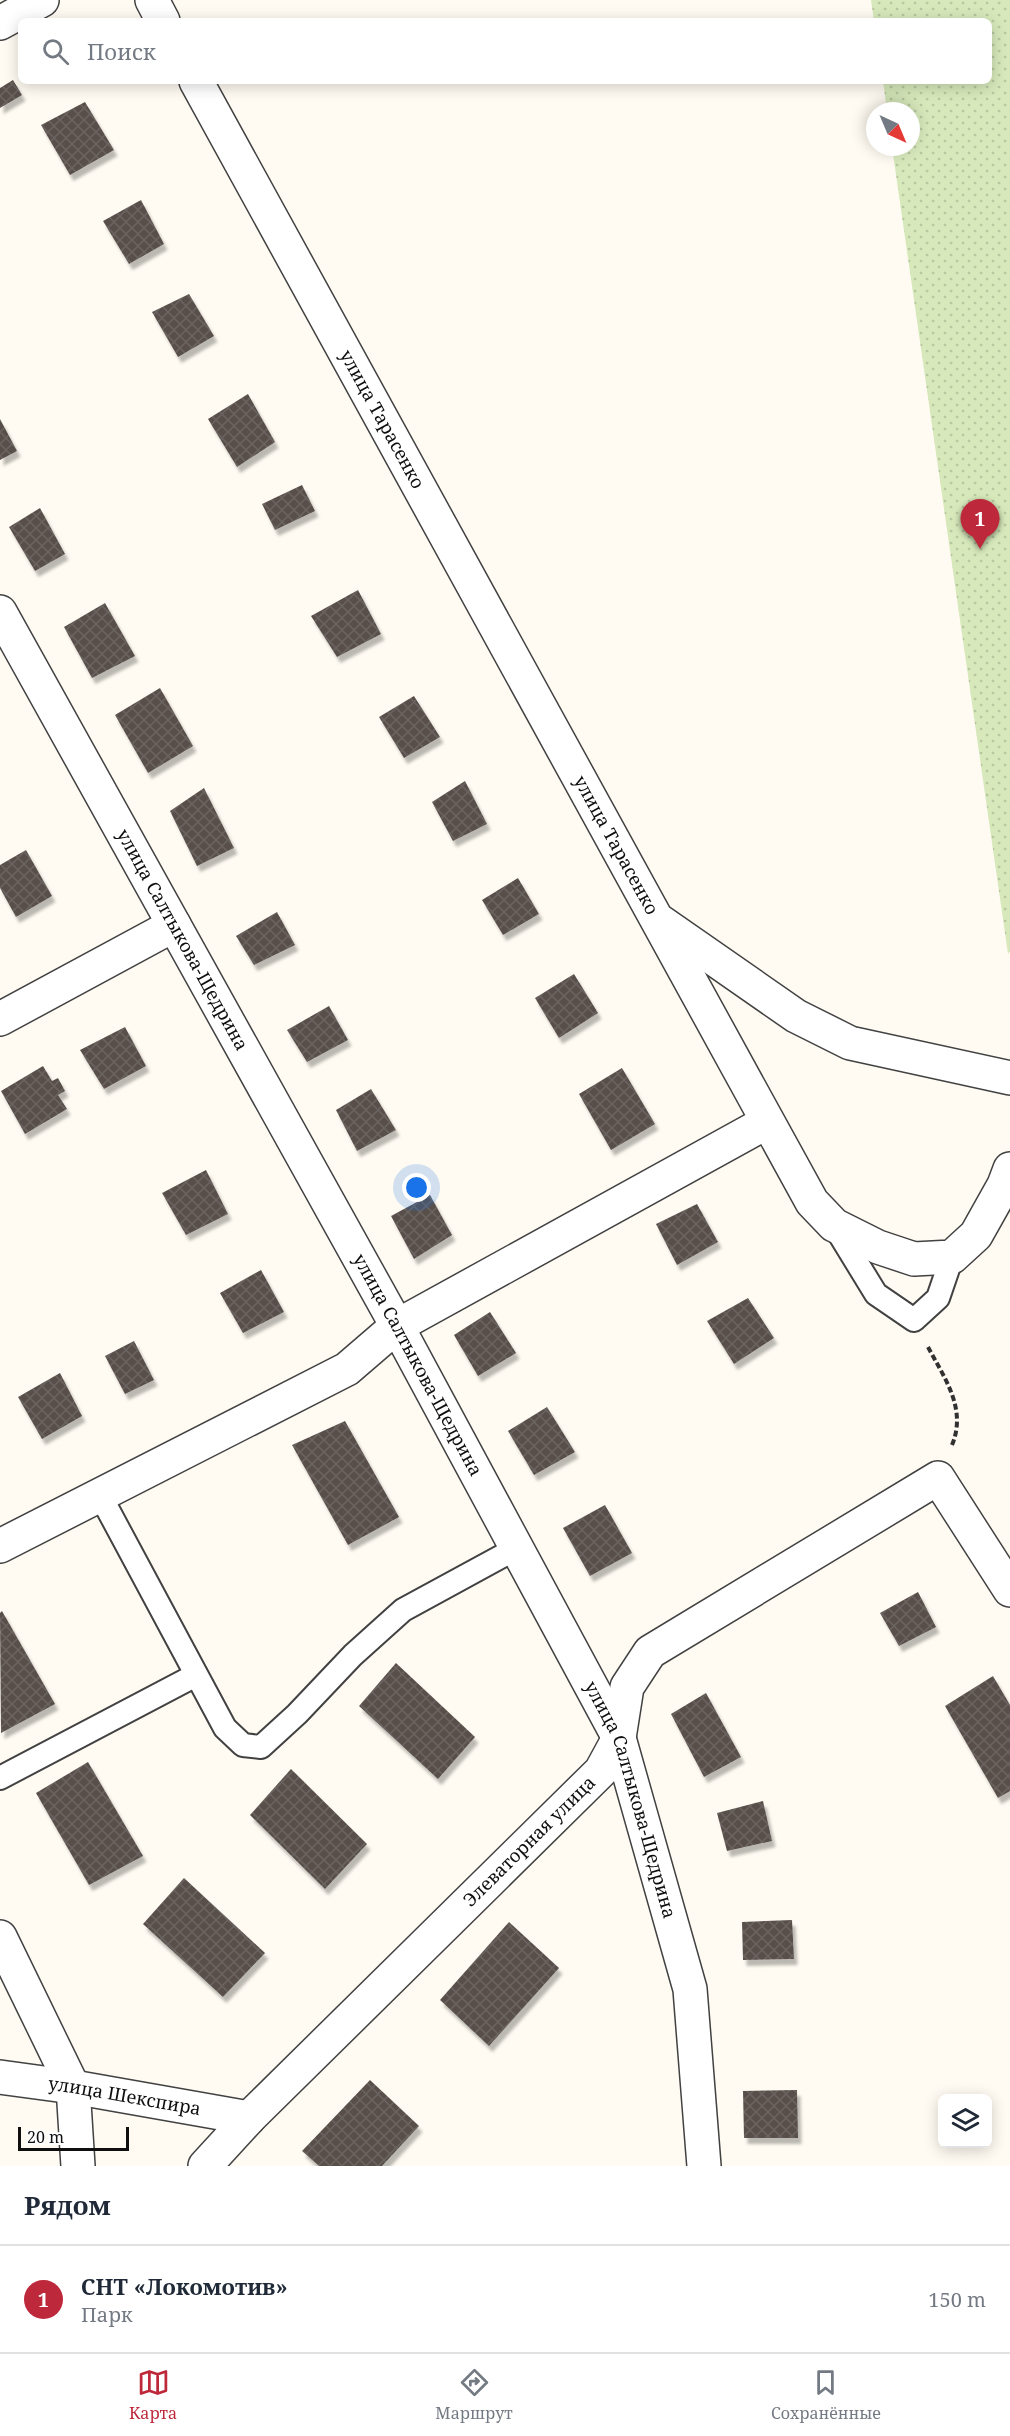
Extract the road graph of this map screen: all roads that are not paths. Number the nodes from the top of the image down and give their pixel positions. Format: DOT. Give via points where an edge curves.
graph roads {
  1 [pos="42,0"];
  2 [pos="152,0"];
  3 [pos="161,18"];
  4 [pos="0,23"];
  5 [pos="198,84"];
  6 [pos="0,612"];
  7 [pos="656,918"];
  8 [pos="174,925"];
  9 [pos="0,1019"];
  10 [pos="1010,1078"];
  11 [pos="767,1122"];
  12 [pos="1010,1169"];
  13 [pos="834,1226"];
  14 [pos="952,1257"];
  15 [pos="397,1326"];
  16 [pos="100,1495"];
  17 [pos="0,1546"];
  18 [pos="517,1548"];
  19 [pos="1010,1590"];
  20 [pos="196,1676"];
  21 [pos="619,1738"];
  22 [pos="0,1778"];
  23 [pos="2,1944"];
  24 [pos="0,2077"];
  25 [pos="73,2087"];
  26 [pos="249,2118"];
  27 [pos="78,2166"];
  28 [pos="205,2166"];
  29 [pos="704,2166"];
  1 -- 4 [label="street"];
  2 -- 3 [label="street"];
  5 -- 7 [label="street, улица Тарасенко"];
  6 -- 8 [label="street, улица Салтыкова-Щедрина"];
  7 -- 10 [label="street" via="796,1016 850,1043"];
  7 -- 11 [label="street, улица Тарасенко"];
  8 -- 9 [label="street"];
  8 -- 15 [label="street, улица Салтыкова-Щедрина"];
  11 -- 13 [label="street, улица Тарасенко" via="812,1202"];
  11 -- 15 [label="street"];
  12 -- 14 [label="street" via="976,1235"];
  13 -- 14 [label="street" via="914,1259"];
  13 -- 14 [label="lane, улица Тарасенко" via="876,1294 914,1320 939,1298"];
  15 -- 16 [label="street" via="347,1369"];
  15 -- 18 [label="street, улица Салтыкова-Щедрина"];
  16 -- 17 [label="street"];
  16 -- 20 [label="lane"];
  18 -- 20 [label="lane" via="403,1610 261,1747 243,1745 225,1728"];
  18 -- 21 [label="street, улица Салтыкова-Щедрина"];
  19 -- 21 [label="street, Элеваторная улица" via="938,1478 650,1652 627,1687"];
  20 -- 22 [label="lane"];
  21 -- 26 [label="street, Элеваторная улица" via="601,1771"];
  21 -- 29 [label="street, улица Салтыкова-Щедрина" via="690,1989"];
  23 -- 25 [label="street"];
  24 -- 25 [label="street, улица Шекспира"];
  25 -- 26 [label="street, улица Шекспира"];
  25 -- 27 [label="street"];
  26 -- 28 [label="street, Элеваторная улица"];
}
